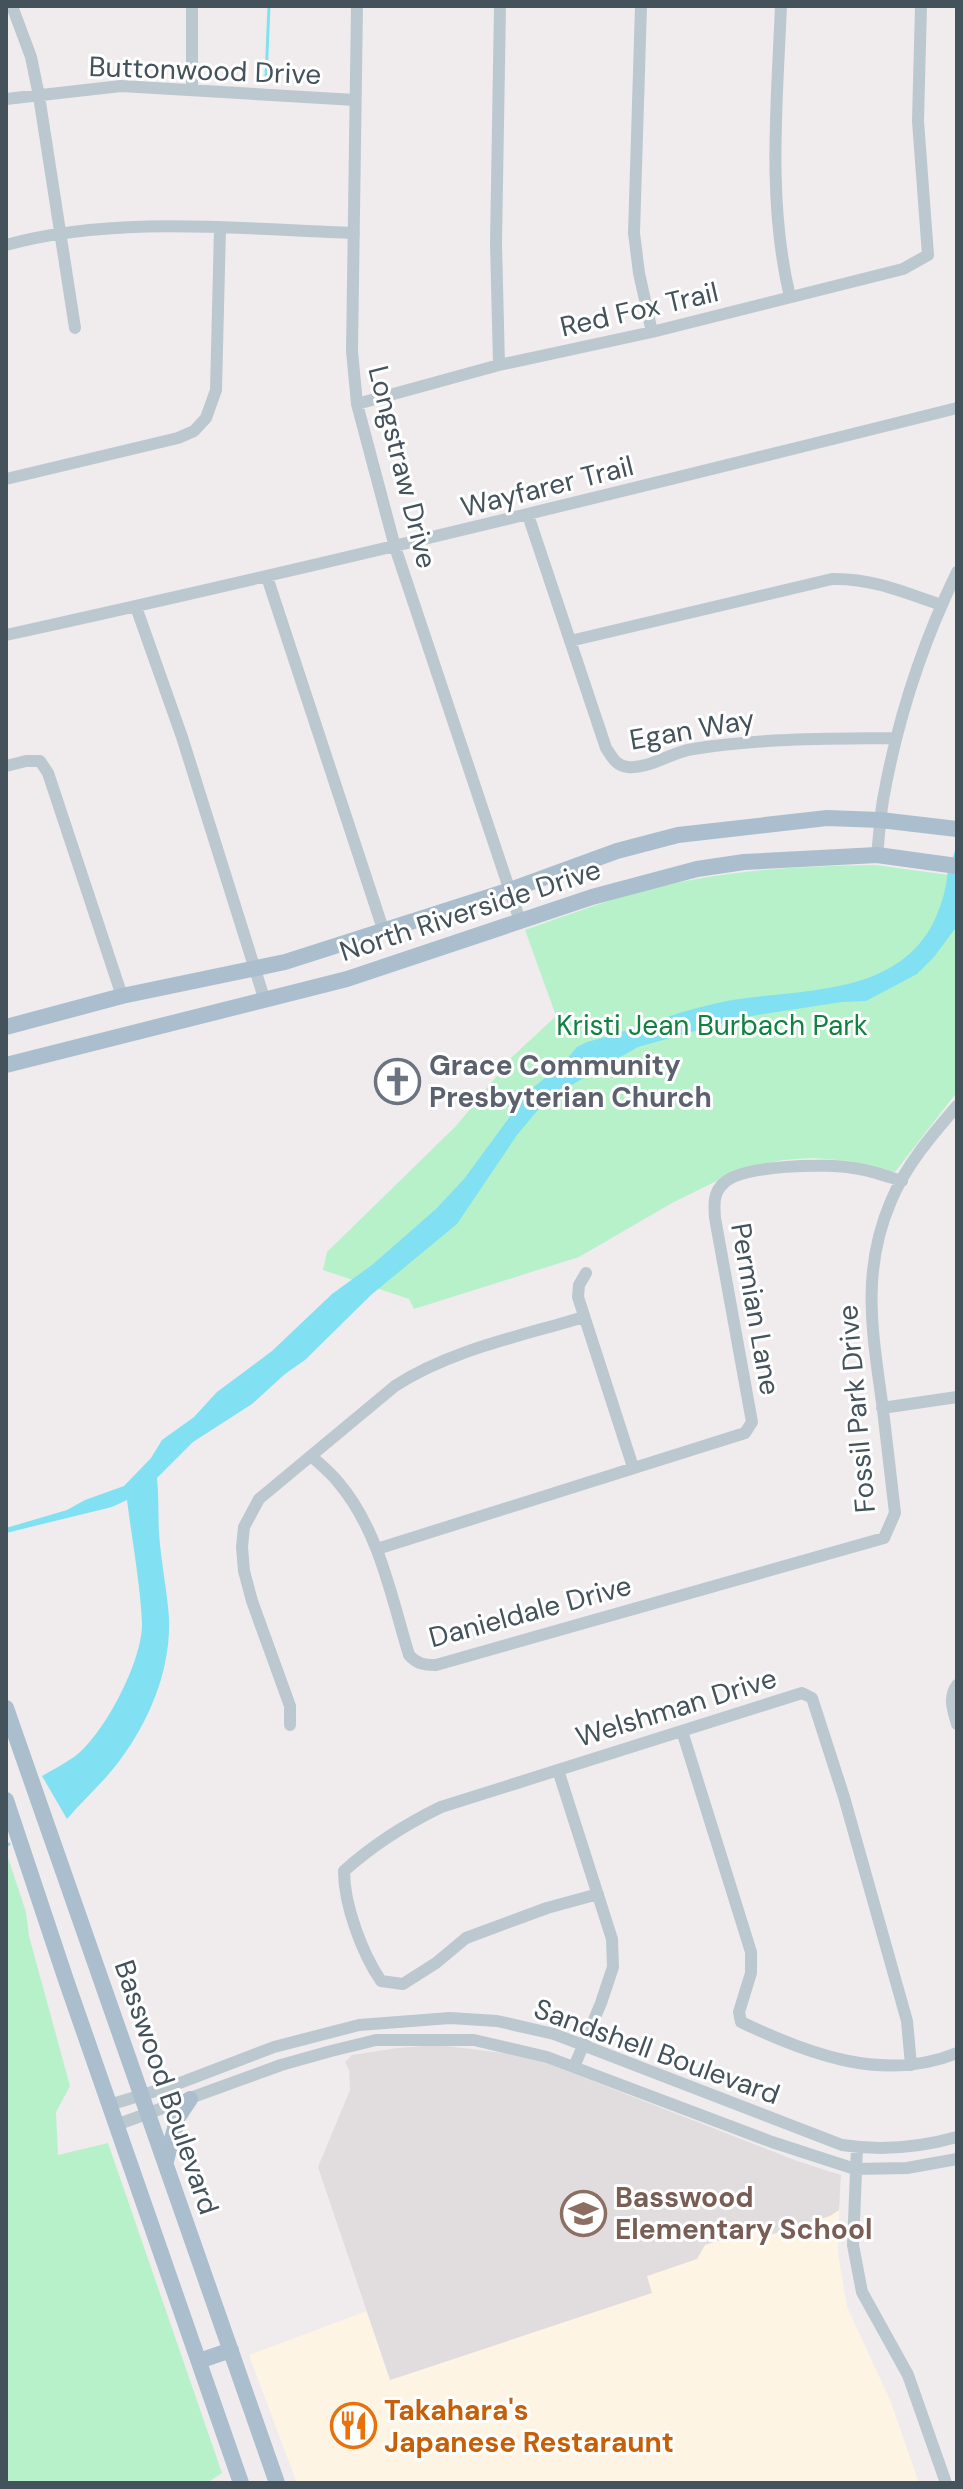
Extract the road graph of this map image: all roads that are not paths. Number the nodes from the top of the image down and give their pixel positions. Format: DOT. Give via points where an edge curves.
graph roads {
  1 [pos="12,6"];
  2 [pos="192,6"];
  3 [pos="357,6"];
  4 [pos="500,6"];
  5 [pos="641,6"];
  6 [pos="781,6"];
  7 [pos="921,6"];
  8 [pos="192,88"];
  9 [pos="39,96"];
  10 [pos="6,99"];
  11 [pos="355,100"];
  12 [pos="220,228"];
  13 [pos="61,232"];
  14 [pos="354,233"];
  15 [pos="6,245"];
  16 [pos="790,297"];
  17 [pos="75,328"];
  18 [pos="652,332"];
  19 [pos="499,365"];
  20 [pos="357,404"];
  21 [pos="957,408"];
  22 [pos="6,479"];
  23 [pos="528,515"];
  24 [pos="395,547"];
  25 [pos="957,572"];
  26 [pos="267,577"];
  27 [pos="941,605"];
  28 [pos="136,607"];
  29 [pos="6,635"];
  30 [pos="570,641"];
  31 [pos="896,738"];
  32 [pos="6,766"];
  33 [pos="880,820"];
  34 [pos="948,827"];
  35 [pos="877,855"];
  36 [pos="957,866"];
  37 [pos="510,890"];
  38 [pos="520,921"];
  39 [pos="384,932"];
  40 [pos="255,968"];
  41 [pos="122,996"];
  42 [pos="264,998"];
  43 [pos="6,1027"];
  44 [pos="6,1065"];
  45 [pos="957,1106"];
  46 [pos="902,1181"];
  47 [pos="586,1273"];
  48 [pos="584,1317"];
  49 [pos="957,1397"];
  50 [pos="882,1408"];
  51 [pos="311,1456"];
  52 [pos="633,1467"];
  53 [pos="884,1538"];
  54 [pos="377,1549"];
  55 [pos="957,1685"];
  56 [pos="6,1708"];
  57 [pos="957,1724"];
  58 [pos="290,1725"];
  59 [pos="682,1731"];
  60 [pos="558,1770"];
  61 [pos="6,1800"];
  62 [pos="598,1894"];
  63 [pos="582,2045"];
  64 [pos="957,2053"];
  65 [pos="911,2065"];
  66 [pos="574,2067"];
  67 [pos="142,2093"];
  68 [pos="190,2099"];
  69 [pos="109,2105"];
  70 [pos="149,2115"];
  71 [pos="116,2125"];
  72 [pos="957,2137"];
  73 [pos="857,2147"];
  74 [pos="957,2159"];
  75 [pos="165,2162"];
  76 [pos="855,2169"];
  77 [pos="231,2350"];
  78 [pos="199,2361"];
  79 [pos="241,2483"];
  80 [pos="277,2483"];
  81 [pos="946,2483"];
  1 -- 9 [label="street"];
  2 -- 8 [label="street"];
  3 -- 11 [label="street, Longstraw Drive"];
  4 -- 19 [label="street"];
  5 -- 18 [label="street" via="634,233"];
  6 -- 16 [label="street" via="774,169 780,250"];
  7 -- 16 [label="street, Red Fox Trail" via="918,121 928,255 903,269"];
  8 -- 9 [label="street, Buttonwood Drive" via="121,86"];
  8 -- 11 [label="street, Buttonwood Drive"];
  9 -- 10 [label="street, Buttonwood Drive"];
  9 -- 13 [label="street"];
  11 -- 14 [label="street, Longstraw Drive"];
  12 -- 13 [label="street"];
  12 -- 14 [label="street"];
  12 -- 22 [label="street" via="216,390 206,418 178,438"];
  13 -- 15 [label="street"];
  13 -- 17 [label="street"];
  14 -- 20 [label="street, Longstraw Drive" via="352,351"];
  16 -- 18 [label="street, Red Fox Trail"];
  18 -- 19 [label="street, Red Fox Trail"];
  19 -- 20 [label="street, Red Fox Trail"];
  20 -- 24 [label="street, Longstraw Drive"];
  21 -- 23 [label="street, Wayfarer Trail"];
  23 -- 24 [label="street, Wayfarer Trail"];
  23 -- 30 [label="street, Egan Way"];
  24 -- 26 [label="street, Wayfarer Trail"];
  24 -- 37 [label="street, Longstraw Drive"];
  25 -- 27 [label="street"];
  26 -- 28 [label="street, Wayfarer Trail"];
  26 -- 39 [label="street"];
  27 -- 30 [label="street" via="857,578 832,579"];
  27 -- 31 [label="street"];
  28 -- 29 [label="street, Wayfarer Trail"];
  28 -- 40 [label="street"];
  30 -- 31 [label="street, Egan Way" via="606,748 625,768 689,750 754,741"];
  31 -- 33 [label="street"];
  32 -- 41 [label="street" via="34,760 48,773"];
  33 -- 34 [label="main road, North Riverside Drive"];
  33 -- 35 [label="street"];
  33 -- 37 [label="main road, North Riverside Drive" via="787,821 678,835"];
  35 -- 36 [label="main road, North Riverside Drive"];
  35 -- 38 [label="main road, North Riverside Drive" via="697,869"];
  37 -- 38 [label="street, Longstraw Drive"];
  37 -- 39 [label="main road, North Riverside Drive"];
  38 -- 42 [label="main road, North Riverside Drive" via="347,979"];
  39 -- 40 [label="main road, North Riverside Drive"];
  40 -- 41 [label="main road, North Riverside Drive"];
  40 -- 42 [label="street"];
  41 -- 43 [label="main road, North Riverside Drive"];
  42 -- 44 [label="main road, North Riverside Drive"];
  45 -- 46 [label="street, Fossil Park Drive"];
  46 -- 50 [label="street, Fossil Park Drive" via="884,1219 871,1277 873,1353"];
  46 -- 52 [label="street, Permian Lane" via="815,1165 767,1169 723,1183 715,1198 715,1218 750,1427 745,1433"];
  47 -- 48 [label="street" via="578,1290"];
  48 -- 51 [label="street" via="416,1372"];
  48 -- 52 [label="street"];
  49 -- 50 [label="street"];
  50 -- 53 [label="street, Fossil Park Drive" via="895,1513"];
  51 -- 54 [label="street, Danieldale Drive" via="353,1502"];
  51 -- 58 [label="street" via="259,1499 244,1527 242,1547 252,1601 290,1706"];
  52 -- 54 [label="street, Permian Lane"];
  53 -- 54 [label="street, Danieldale Drive" via="436,1665 423,1665 409,1655"];
  55 -- 57 [label="street" via="952,1705"];
  56 -- 67 [label="main road, Basswood Boulevard"];
  59 -- 60 [label="street, Welshman Drive"];
  59 -- 65 [label="street" via="751,1952 741,2022 832,2058 870,2066"];
  59 -- 65 [label="street, Welshman Drive" via="802,1693 812,1698 907,2021"];
  60 -- 62 [label="street"];
  60 -- 62 [label="street, Welshman Drive" via="441,1807 404,1825 344,1871 344,1891 373,1969 381,1981 403,1984 466,1938"];
  61 -- 69 [label="main road"];
  62 -- 63 [label="street" via="612,1939 613,1967"];
  63 -- 66 [label="street"];
  63 -- 67 [label="street, Sandshell Boulevard" via="497,2021 450,2018 359,2025 274,2047"];
  63 -- 73 [label="street, Sandshell Boulevard"];
  64 -- 65 [label="street"];
  66 -- 68 [label="street, Sandshell Boulevard" via="474,2040 376,2040 281,2065"];
  66 -- 76 [label="street, Sandshell Boulevard"];
  67 -- 69 [label="street, Sandshell Boulevard"];
  67 -- 70 [label="main road, Basswood Boulevard"];
  68 -- 70 [label="street, Sandshell Boulevard"];
  68 -- 75 [label="main road" via="178,2117"];
  69 -- 71 [label="main road"];
  70 -- 71 [label="street, Sandshell Boulevard"];
  70 -- 75 [label="main road, Basswood Boulevard"];
  71 -- 78 [label="main road"];
  72 -- 73 [label="street, Sandshell Boulevard" via="890,2149"];
  73 -- 76 [label="street"];
  74 -- 76 [label="street, Sandshell Boulevard" via="907,2168"];
  75 -- 77 [label="main road, Basswood Boulevard"];
  76 -- 81 [label="street" via="853,2245 862,2292 908,2375"];
  77 -- 78 [label="main road"];
  77 -- 80 [label="main road, Basswood Boulevard"];
  78 -- 79 [label="main road"];
}
